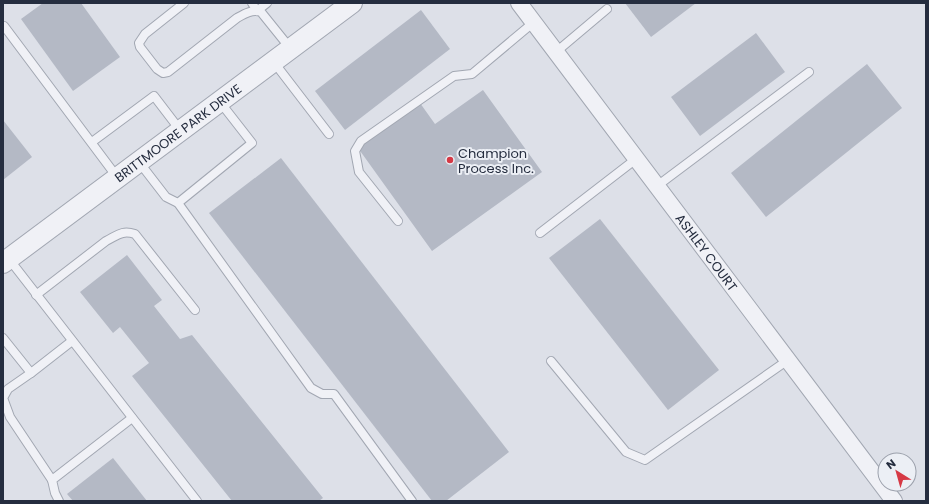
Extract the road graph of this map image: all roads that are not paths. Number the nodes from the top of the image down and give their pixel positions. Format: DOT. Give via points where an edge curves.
graph roads {
  1 [pos="184,3"];
  2 [pos="252,3"];
  3 [pos="267,3"];
  4 [pos="352,3"];
  5 [pos="519,3"];
  6 [pos="607,9"];
  7 [pos="257,11"];
  8 [pos="534,22"];
  9 [pos="4,26"];
  10 [pos="290,48"];
  11 [pos="556,52"];
  12 [pos="273,61"];
  13 [pos="809,72"];
  14 [pos="219,101"];
  15 [pos="181,131"];
  16 [pos="329,134"];
  17 [pos="92,142"];
  18 [pos="636,159"];
  19 [pos="139,162"];
  20 [pos="118,178"];
  21 [pos="657,186"];
  22 [pos="178,203"];
  23 [pos="398,222"];
  24 [pos="540,233"];
  25 [pos="6,261"];
  26 [pos="36,295"];
  27 [pos="195,310"];
  28 [pos="3,338"];
  29 [pos="72,341"];
  30 [pos="788,360"];
  31 [pos="551,361"];
  32 [pos="31,373"];
  33 [pos="132,418"];
  34 [pos="52,480"];
  35 [pos="59,501"];
  36 [pos="197,501"];
  37 [pos="412,501"];
  38 [pos="894,501"];
  1 -- 7 [label="lane" via="145,34 139,43 163,73 168,72 237,18 248,12"];
  2 -- 7 [label="lane"];
  3 -- 7 [label="lane"];
  4 -- 10 [label="street, BRITTMOORE PARK DRIVE"];
  5 -- 8 [label="street, ASHLEY COURT"];
  6 -- 11 [label="lane"];
  7 -- 10 [label="lane" via="261,12"];
  8 -- 11 [label="street, ASHLEY COURT"];
  8 -- 23 [label="lane" via="472,74 454,76 362,141 355,151 359,172"];
  9 -- 17 [label="lane"];
  10 -- 12 [label="street, BRITTMOORE PARK DRIVE"];
  11 -- 18 [label="street, ASHLEY COURT"];
  12 -- 14 [label="street, BRITTMOORE PARK DRIVE"];
  12 -- 16 [label="lane"];
  13 -- 21 [label="lane"];
  14 -- 15 [label="street, BRITTMOORE PARK DRIVE"];
  14 -- 22 [label="lane" via="252,143"];
  15 -- 17 [label="lane" via="154,96"];
  15 -- 19 [label="street, BRITTMOORE PARK DRIVE"];
  17 -- 20 [label="lane"];
  18 -- 21 [label="street, ASHLEY COURT"];
  18 -- 24 [label="lane"];
  19 -- 20 [label="street, BRITTMOORE PARK DRIVE"];
  19 -- 22 [label="lane" via="166,197"];
  20 -- 25 [label="street, BRITTMOORE PARK DRIVE"];
  21 -- 30 [label="street, ASHLEY COURT"];
  22 -- 37 [label="lane" via="310,388 322,394 334,394"];
  25 -- 26 [label="lane"];
  26 -- 27 [label="lane" via="106,241 126,232 135,234"];
  26 -- 29 [label="lane"];
  28 -- 32 [label="lane"];
  29 -- 32 [label="lane"];
  29 -- 33 [label="lane"];
  30 -- 31 [label="lane" via="645,460 626,452"];
  30 -- 38 [label="street, ASHLEY COURT"];
  32 -- 34 [label="lane" via="8,389 3,398 10,417"];
  33 -- 34 [label="lane"];
  33 -- 36 [label="lane"];
  34 -- 35 [label="lane"];
}
